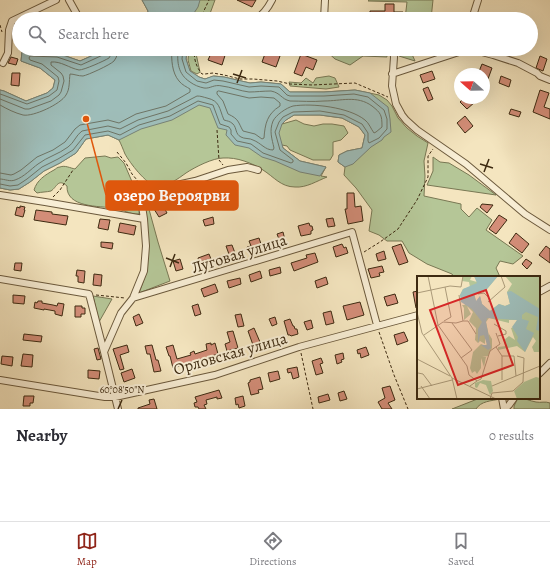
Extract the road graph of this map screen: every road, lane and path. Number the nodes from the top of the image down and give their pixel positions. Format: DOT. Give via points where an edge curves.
graph roads {
  1 [pos="56,0"];
  2 [pos="69,0"];
  3 [pos="209,0"];
  4 [pos="272,0"];
  5 [pos="325,0"];
  6 [pos="478,0"];
  7 [pos="31,12"];
  8 [pos="76,12"];
  9 [pos="203,12"];
  10 [pos="264,12"];
  11 [pos="324,12"];
  12 [pos="474,12"];
  13 [pos="12,21"];
  14 [pos="195,56"];
  15 [pos="394,56"];
  16 [pos="444,56"];
  17 [pos="496,56"];
  18 [pos="3,63"];
  19 [pos="392,74"];
  20 [pos="550,80"];
  21 [pos="390,98"];
  22 [pos="217,130"];
  23 [pos="436,144"];
  24 [pos="117,152"];
  25 [pos="218,160"];
  26 [pos="73,170"];
  27 [pos="258,170"];
  28 [pos="0,195"];
  29 [pos="141,196"];
  30 [pos="45,202"];
  31 [pos="144,219"];
  32 [pos="550,230"];
  33 [pos="358,255"];
  34 [pos="0,279"];
  35 [pos="550,286"];
  36 [pos="540,291"];
  37 [pos="90,294"];
  38 [pos="133,298"];
  39 [pos="417,315"];
  40 [pos="377,325"];
  41 [pos="299,346"];
  42 [pos="104,352"];
  43 [pos="550,364"];
  44 [pos="540,373"];
  45 [pos="0,380"];
  46 [pos="115,397"];
  47 [pos="513,399"];
  48 [pos="506,408"];
  49 [pos="118,409"];
  50 [pos="313,409"];
  51 [pos="408,409"];
  1 -- 7 [label="street"];
  2 -- 8 [label="street"];
  3 -- 9 [label="path"];
  4 -- 10 [label="street"];
  5 -- 11 [label="street"];
  6 -- 12 [label="street"];
  13 -- 18 [label="street" via="8,30 8,53"];
  14 -- 21 [label="path" via="202,74 212,73 240,79 290,84 355,82"];
  15 -- 19 [label="street"];
  16 -- 19 [label="street"];
  17 -- 20 [label="street" via="518,63"];
  19 -- 23 [label="street" via="396,104 402,115"];
  22 -- 25 [label="path"];
  23 -- 32 [label="street" via="466,164 525,214"];
  23 -- 33 [label="path" via="428,156 428,177 398,229"];
  24 -- 29 [label="path" via="137,180"];
  26 -- 30 [label="path" via="60,190"];
  27 -- 31 [label="street" via="247,167 228,170 155,192 144,198"];
  28 -- 30 [label="street"];
  30 -- 31 [label="street"];
  31 -- 38 [label="street" via="144,271"];
  33 -- 38 [label="street, Луговая улица" via="352,232"];
  33 -- 40 [label="street"];
  34 -- 37 [label="street"];
  35 -- 36 [label="street"];
  37 -- 38 [label="path"];
  37 -- 42 [label="street"];
  38 -- 42 [label="street" via="121,313"];
  39 -- 40 [label="street, Орловская улица"];
  40 -- 41 [label="street, Орловская улица"];
  40 -- 51 [label="path"];
  41 -- 46 [label="street, Орловская улица" via="215,375"];
  41 -- 50 [label="path"];
  42 -- 46 [label="street"];
  43 -- 44 [label="street"];
  45 -- 46 [label="street, Орловская улица"];
  46 -- 49 [label="street"];
  47 -- 48 [label="street"];
}
